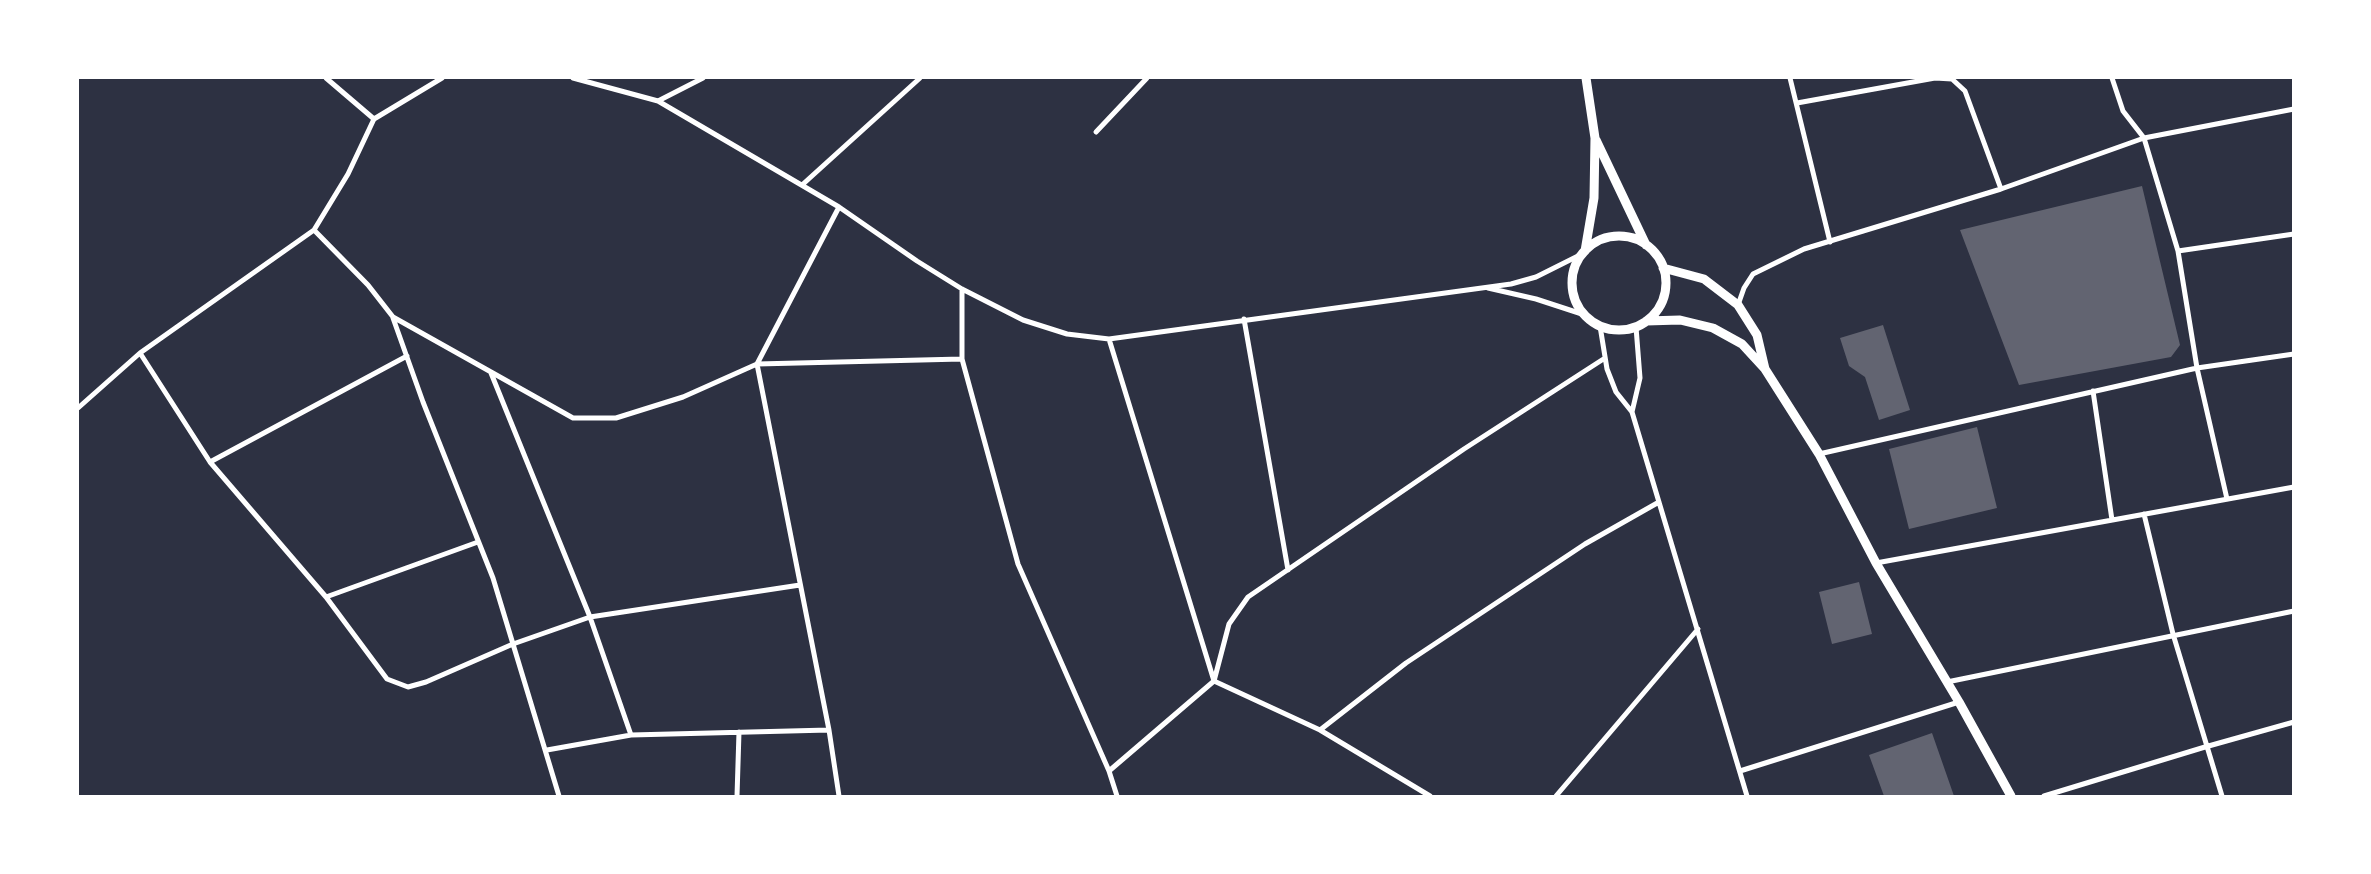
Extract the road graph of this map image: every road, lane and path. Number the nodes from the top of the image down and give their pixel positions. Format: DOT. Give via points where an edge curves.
graph roads {
  1 [pos="326,78"];
  2 [pos="442,78"];
  3 [pos="573,78"];
  4 [pos="704,78"];
  5 [pos="920,78"];
  6 [pos="1147,78"];
  7 [pos="1586,78"];
  8 [pos="1790,78"];
  9 [pos="2112,78"];
  10 [pos="658,101"];
  11 [pos="1797,103"];
  12 [pos="2294,109"];
  13 [pos="374,119"];
  14 [pos="1096,132"];
  15 [pos="1595,138"];
  16 [pos="2144,138"];
  17 [pos="802,185"];
  18 [pos="2001,189"];
  19 [pos="839,207"];
  20 [pos="314,230"];
  21 [pos="2294,234"];
  22 [pos="1830,242"];
  23 [pos="1646,246"];
  24 [pos="2178,251"];
  25 [pos="1583,253"];
  26 [pos="1663,268"];
  27 [pos="1486,288"];
  28 [pos="962,289"];
  29 [pos="1738,306"];
  30 [pos="1585,315"];
  31 [pos="393,317"];
  32 [pos="1244,319"];
  33 [pos="1646,321"];
  34 [pos="1600,326"];
  35 [pos="1636,327"];
  36 [pos="1109,339"];
  37 [pos="140,353"];
  38 [pos="2294,354"];
  39 [pos="407,356"];
  40 [pos="1605,358"];
  41 [pos="962,359"];
  42 [pos="757,364"];
  43 [pos="2196,368"];
  44 [pos="1765,369"];
  45 [pos="491,373"];
  46 [pos="2093,391"];
  47 [pos="78,408"];
  48 [pos="1632,412"];
  49 [pos="1819,454"];
  50 [pos="210,462"];
  51 [pos="2294,487"];
  52 [pos="2227,499"];
  53 [pos="1659,502"];
  54 [pos="2144,514"];
  55 [pos="2112,520"];
  56 [pos="478,542"];
  57 [pos="1876,563"];
  58 [pos="1288,570"];
  59 [pos="800,585"];
  60 [pos="326,597"];
  61 [pos="2294,611"];
  62 [pos="590,617"];
  63 [pos="1698,629"];
  64 [pos="2173,634"];
  65 [pos="513,644"];
  66 [pos="1214,680"];
  67 [pos="1946,682"];
  68 [pos="1959,702"];
  69 [pos="2294,722"];
  70 [pos="829,730"];
  71 [pos="1320,730"];
  72 [pos="739,732"];
  73 [pos="632,735"];
  74 [pos="2205,746"];
  75 [pos="547,750"];
  76 [pos="1109,771"];
  77 [pos="1740,771"];
  78 [pos="559,796"];
  79 [pos="738,796"];
  80 [pos="839,796"];
  81 [pos="1117,796"];
  82 [pos="1430,796"];
  83 [pos="1556,796"];
  84 [pos="1747,796"];
  85 [pos="2011,796"];
  86 [pos="2044,796"];
  87 [pos="2222,796"];
  1 -- 13 [label="street"];
  2 -- 13 [label="street"];
  3 -- 10 [label="street"];
  4 -- 10 [label="street"];
  5 -- 17 [label="street"];
  6 -- 14 [label="street"];
  7 -- 15 [label="street"];
  8 -- 11 [label="street"];
  9 -- 16 [label="street" via="2123,111"];
  10 -- 17 [label="street"];
  11 -- 18 [label="street" via="1935,78 1952,78 1965,92"];
  11 -- 22 [label="street"];
  12 -- 16 [label="street"];
  13 -- 20 [label="street" via="348,174"];
  15 -- 23 [label="street"];
  15 -- 25 [label="street" via="1594,198"];
  16 -- 18 [label="street"];
  16 -- 24 [label="street"];
  17 -- 19 [label="street"];
  18 -- 22 [label="street"];
  19 -- 28 [label="street"];
  19 -- 42 [label="street"];
  20 -- 31 [label="street" via="368,285"];
  20 -- 37 [label="street"];
  21 -- 24 [label="street"];
  22 -- 29 [label="street" via="1797,252 1753,274"];
  23 -- 25 [label="street" via="1635,240 1608,238"];
  23 -- 26 [label="street"];
  24 -- 43 [label="street"];
  25 -- 27 [label="street" via="1536,276"];
  25 -- 30 [label="street" via="1574,268 1572,285 1575,301"];
  26 -- 29 [label="street" via="1704,279"];
  26 -- 33 [label="street" via="1664,297"];
  27 -- 30 [label="street" via="1536,299"];
  27 -- 32 [label="street"];
  28 -- 36 [label="street" via="1023,320 1067,334"];
  28 -- 41 [label="street"];
  29 -- 44 [label="street" via="1757,335"];
  30 -- 34 [label="street"];
  31 -- 39 [label="street"];
  31 -- 45 [label="street"];
  32 -- 36 [label="street"];
  32 -- 58 [label="street"];
  33 -- 35 [label="street"];
  33 -- 44 [label="street" via="1680,320 1713,328 1742,344"];
  34 -- 35 [label="street" via="1611,330"];
  34 -- 40 [label="street"];
  35 -- 48 [label="street" via="1640,378"];
  36 -- 66 [label="street"];
  37 -- 47 [label="street"];
  37 -- 50 [label="street"];
  38 -- 43 [label="street"];
  39 -- 50 [label="street"];
  39 -- 56 [label="street"];
  40 -- 48 [label="street" via="1616,392"];
  40 -- 58 [label="street" via="1464,449"];
  41 -- 42 [label="street"];
  41 -- 76 [label="street" via="1018,564"];
  42 -- 45 [label="street" via="683,397 616,418 573,418"];
  42 -- 59 [label="street"];
  43 -- 46 [label="street"];
  43 -- 52 [label="street"];
  44 -- 49 [label="street"];
  45 -- 62 [label="street"];
  46 -- 49 [label="street"];
  46 -- 55 [label="street"];
  48 -- 53 [label="street"];
  49 -- 57 [label="street"];
  50 -- 60 [label="street"];
  51 -- 52 [label="street"];
  52 -- 54 [label="street"];
  53 -- 63 [label="street"];
  53 -- 71 [label="street" via="1585,544 1406,663"];
  54 -- 55 [label="street"];
  54 -- 64 [label="street"];
  55 -- 57 [label="street"];
  56 -- 60 [label="street"];
  56 -- 65 [label="street" via="493,578"];
  57 -- 67 [label="street"];
  58 -- 66 [label="street" via="1248,597 1229,624"];
  59 -- 62 [label="street"];
  59 -- 70 [label="street"];
  60 -- 65 [label="street" via="386,679 408,687"];
  61 -- 64 [label="street"];
  62 -- 65 [label="street"];
  62 -- 73 [label="street"];
  63 -- 77 [label="street"];
  63 -- 83 [label="street"];
  64 -- 67 [label="street"];
  64 -- 74 [label="street"];
  65 -- 75 [label="street"];
  66 -- 71 [label="street"];
  66 -- 76 [label="street"];
  67 -- 68 [label="street"];
  68 -- 77 [label="street"];
  68 -- 85 [label="street"];
  69 -- 74 [label="street"];
  70 -- 72 [label="street"];
  70 -- 80 [label="street"];
  71 -- 82 [label="street"];
  72 -- 73 [label="street"];
  72 -- 79 [label="street"];
  73 -- 75 [label="street"];
  74 -- 86 [label="street"];
  74 -- 87 [label="street"];
  75 -- 78 [label="street"];
  76 -- 81 [label="street"];
  77 -- 84 [label="street"];
}
